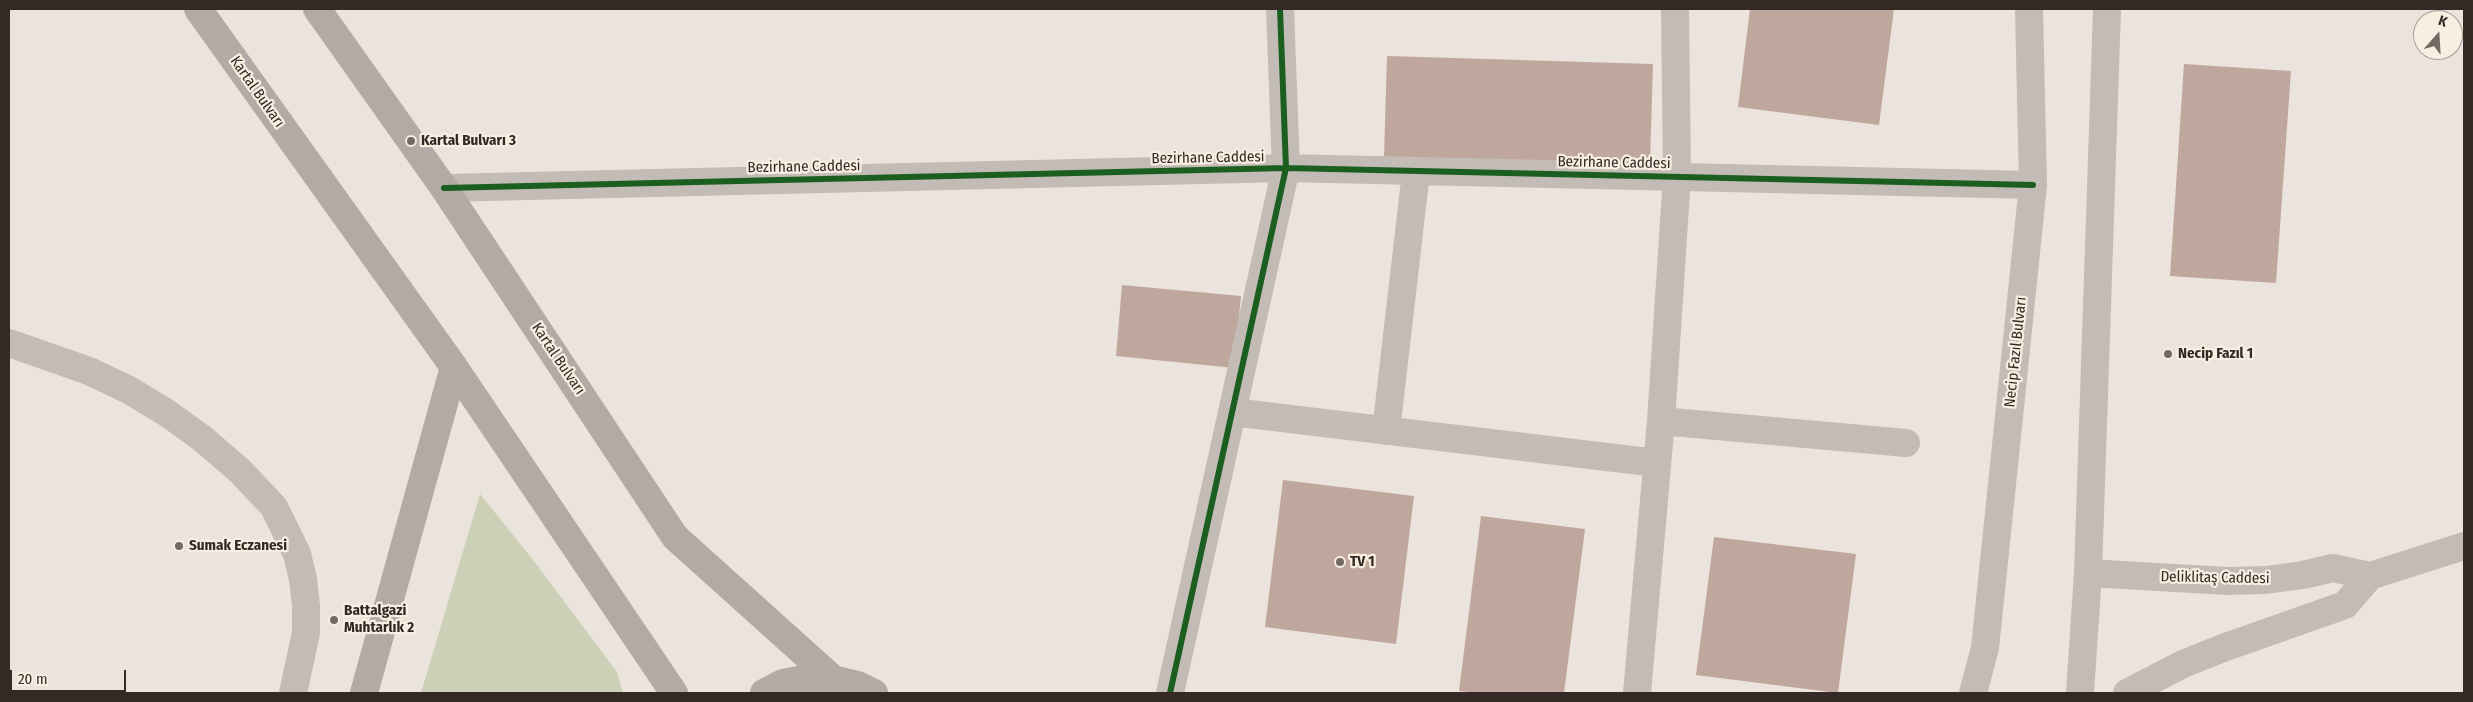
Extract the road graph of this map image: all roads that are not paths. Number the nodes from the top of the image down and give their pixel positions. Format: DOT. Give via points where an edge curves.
graph roads {
  1 [pos="198,9"];
  2 [pos="317,9"];
  3 [pos="1280,9"];
  4 [pos="1676,9"];
  5 [pos="2029,9"];
  6 [pos="2107,9"];
  7 [pos="1286,168"];
  8 [pos="1416,172"];
  9 [pos="1677,176"];
  10 [pos="2034,186"];
  11 [pos="444,188"];
  12 [pos="9,343"];
  13 [pos="454,367"];
  14 [pos="1232,412"];
  15 [pos="1661,421"];
  16 [pos="1386,431"];
  17 [pos="1906,443"];
  18 [pos="1657,463"];
  19 [pos="2464,546"];
  20 [pos="2088,573"];
  21 [pos="2370,576"];
  22 [pos="833,679"];
  23 [pos="293,693"];
  24 [pos="364,693"];
  25 [pos="674,693"];
  26 [pos="764,693"];
  27 [pos="874,693"];
  28 [pos="1170,693"];
  29 [pos="1637,693"];
  30 [pos="1973,693"];
  31 [pos="2080,693"];
  32 [pos="2127,693"];
  1 -- 13 [label="main road, Kartal Bulvarı"];
  2 -- 11 [label="main road, Kartal Bulvarı"];
  3 -- 7 [label="street"];
  4 -- 9 [label="street"];
  5 -- 10 [label="street, Necip Fazıl Bulvarı"];
  6 -- 20 [label="street"];
  7 -- 8 [label="street, Bezirhane Caddesi"];
  7 -- 11 [label="street, Bezirhane Caddesi"];
  7 -- 14 [label="street"];
  8 -- 9 [label="street, Bezirhane Caddesi"];
  8 -- 16 [label="street"];
  9 -- 10 [label="street, Bezirhane Caddesi"];
  9 -- 15 [label="street"];
  10 -- 30 [label="street, Necip Fazıl Bulvarı" via="1985,648"];
  11 -- 22 [label="main road, Kartal Bulvarı" via="675,536"];
  12 -- 23 [label="street" via="89,371 167,413 204,439 274,507 297,554 306,606 306,632"];
  13 -- 24 [label="main road"];
  13 -- 25 [label="main road, Kartal Bulvarı"];
  14 -- 16 [label="street"];
  14 -- 28 [label="street"];
  15 -- 17 [label="street"];
  15 -- 18 [label="street"];
  16 -- 18 [label="street"];
  18 -- 29 [label="street"];
  19 -- 21 [label="street, Deliklitaş Caddesi"];
  20 -- 21 [label="street, Deliklitaş Caddesi" via="2227,581 2266,580 2333,568"];
  20 -- 31 [label="street"];
  21 -- 32 [label="street" via="2345,605 2199,658"];
  22 -- 26 [label="main road" via="808,678 783,683"];
  22 -- 27 [label="main road"];
}
